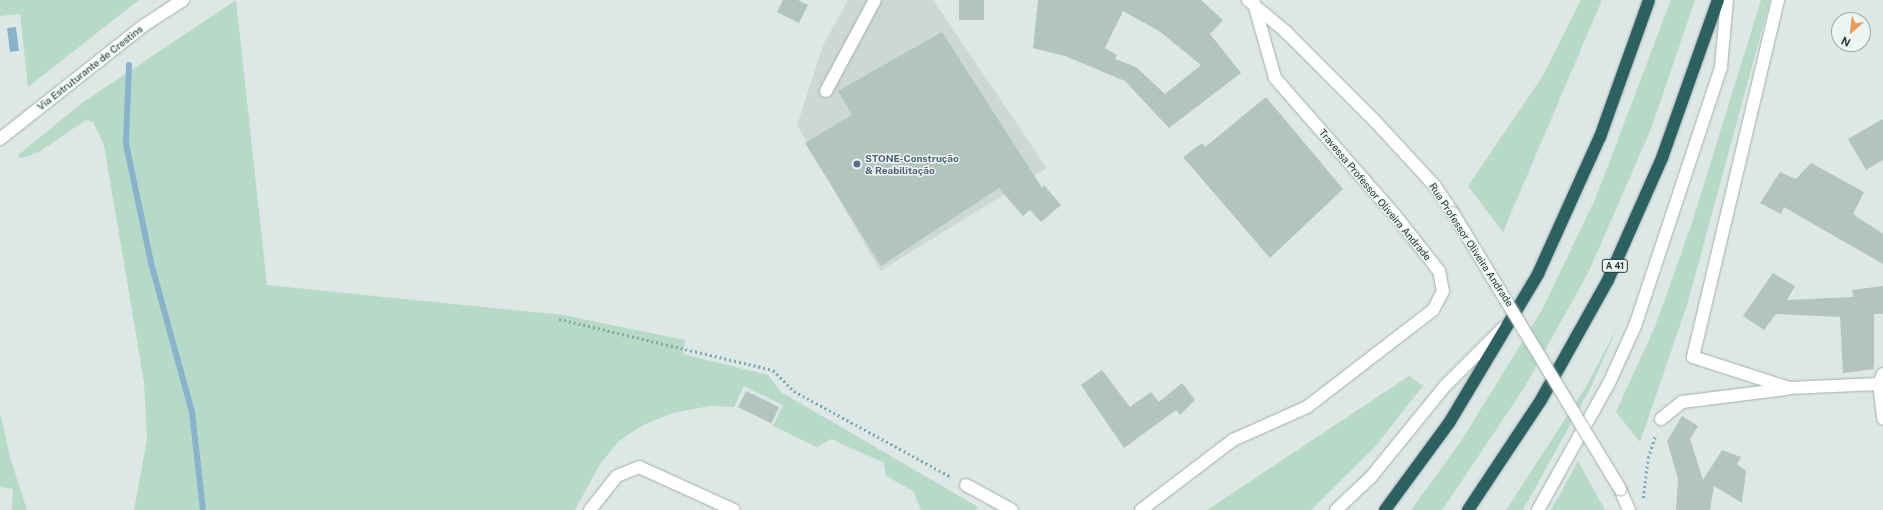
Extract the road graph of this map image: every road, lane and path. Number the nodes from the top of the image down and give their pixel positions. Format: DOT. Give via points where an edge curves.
graph roads {
  1 [pos="183,0"];
  2 [pos="875,0"];
  3 [pos="1649,0"];
  4 [pos="1718,0"];
  5 [pos="1727,0"];
  6 [pos="1778,0"];
  7 [pos="1251,1"];
  8 [pos="826,91"];
  9 [pos="0,140"];
  10 [pos="1515,316"];
  11 [pos="559,319"];
  12 [pos="1881,379"];
  13 [pos="1789,388"];
  14 [pos="1662,419"];
  15 [pos="1883,419"];
  16 [pos="966,486"];
  17 [pos="1643,502"];
  18 [pos="590,510"];
  19 [pos="734,510"];
  20 [pos="1012,510"];
  21 [pos="1141,510"];
  22 [pos="1336,510"];
  23 [pos="1385,510"];
  24 [pos="1468,510"];
  25 [pos="1538,510"];
  26 [pos="1629,510"];
  1 -- 9 [label="street, Via Estruturante de Crestins" via="143,26"];
  2 -- 8 [label="street"];
  3 -- 10 [label="highway" via="1583,177"];
  4 -- 24 [label="highway, A 41" via="1662,158 1608,280 1541,400"];
  5 -- 25 [label="street" via="1721,67 1635,326 1609,383"];
  6 -- 13 [label="street" via="1693,357"];
  7 -- 21 [label="street, Travessa Professor Oliveira Andrade" via="1275,78 1395,215 1439,271 1443,291 1433,310 1307,407 1233,440"];
  7 -- 26 [label="street, Rua Professor Oliveira Andrade, bridge" via="1374,120 1435,186 1620,489"];
  10 -- 22 [label="street" via="1445,386 1371,477"];
  10 -- 23 [label="highway" via="1449,423"];
  11 -- 16 [label="path" via="772,370 794,391"];
  12 -- 13 [label="street"];
  12 -- 15 [label="street"];
  13 -- 14 [label="street" via="1682,402"];
  14 -- 17 [label="path" via="1648,458"];
  16 -- 20 [label="street"];
  18 -- 19 [label="street" via="617,476 640,467"];
}
